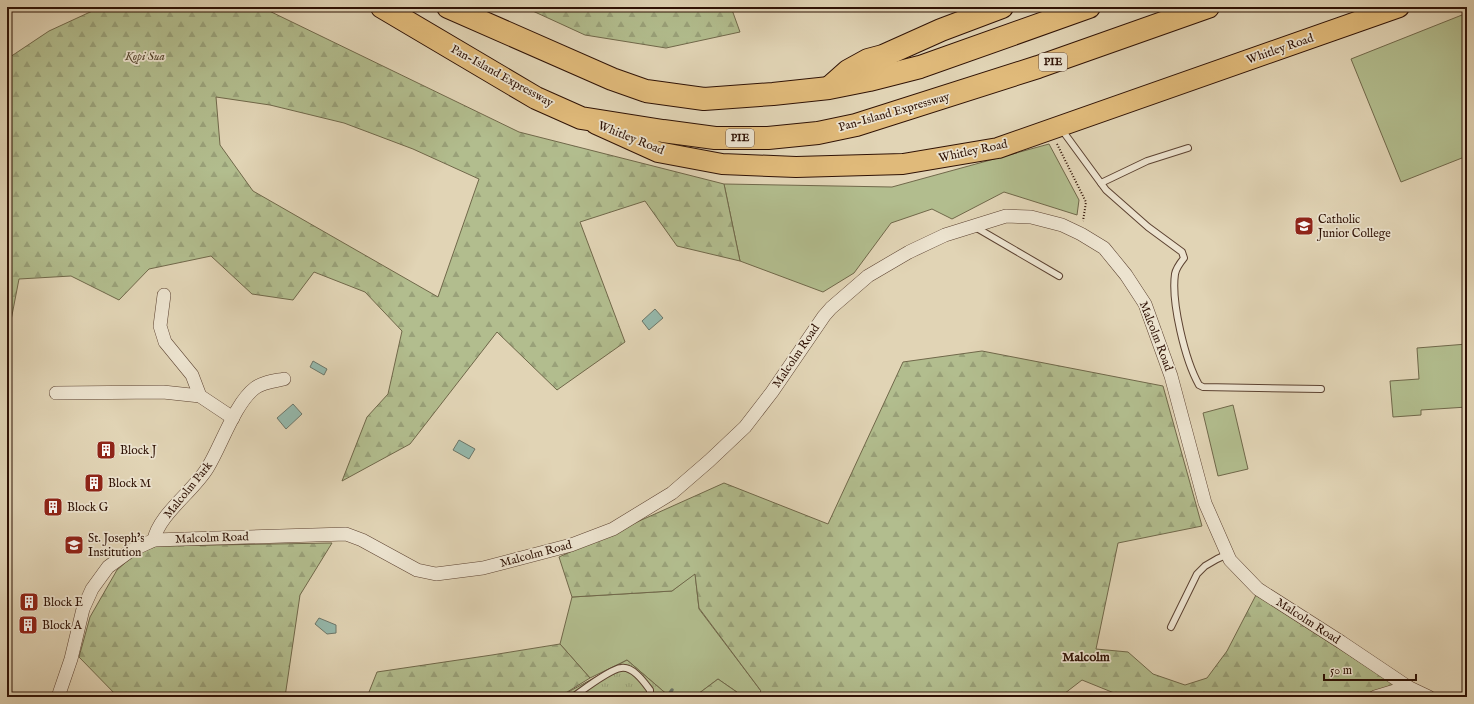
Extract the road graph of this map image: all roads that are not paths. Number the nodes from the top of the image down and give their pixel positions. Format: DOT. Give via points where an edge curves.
graph roads {
  1 [pos="382,7"];
  2 [pos="1002,7"];
  3 [pos="1089,7"];
  4 [pos="1208,7"];
  5 [pos="1399,7"];
  6 [pos="456,10"];
  7 [pos="976,13"];
  8 [pos="830,88"];
  9 [pos="581,118"];
  10 [pos="1062,129"];
  11 [pos="1188,148"];
  12 [pos="1100,183"];
  13 [pos="974,226"];
  14 [pos="1059,276"];
  15 [pos="164,295"];
  16 [pos="284,379"];
  17 [pos="1322,389"];
  18 [pos="56,393"];
  19 [pos="200,396"];
  20 [pos="233,418"];
  21 [pos="154,540"];
  22 [pos="1228,554"];
  23 [pos="1171,627"];
  24 [pos="1408,687"];
  25 [pos="58,697"];
  26 [pos="573,697"];
  27 [pos="650,697"];
  28 [pos="1375,697"];
  29 [pos="1429,697"];
  1 -- 9 [label="highway, Pan-Island Expressway / PIE" via="536,98"];
  2 -- 7 [label="highway"];
  3 -- 8 [label="highway" via="914,68"];
  4 -- 9 [label="highway, Pan-Island Expressway / PIE" via="1038,68 856,125 818,133 768,138 715,138"];
  5 -- 10 [label="main road, Whitley Road"];
  6 -- 8 [label="highway" via="612,79 646,91 704,99"];
  7 -- 8 [label="highway" via="883,56 863,62 848,71"];
  9 -- 10 [label="main road, Whitley Road" via="658,152 722,164 796,167 903,164 998,148"];
  10 -- 12 [label="lane"];
  11 -- 12 [label="lane" via="1147,161"];
  12 -- 17 [label="lane" via="1148,227 1182,252 1184,258 1175,274 1175,296 1184,346 1199,385"];
  13 -- 14 [label="lane"];
  13 -- 21 [label="street, Malcolm Road" via="945,235 868,276 824,316 750,421 672,493 613,529 571,545 483,568 436,574 417,570 346,534"];
  13 -- 22 [label="street, Malcolm Road" via="1006,216 1031,217 1062,225 1104,248 1126,275 1145,304 1171,376 1205,503"];
  15 -- 19 [label="street" via="160,326 165,342 192,375"];
  16 -- 20 [label="street, Malcolm Park" via="267,382 254,388"];
  18 -- 19 [label="street" via="163,392"];
  19 -- 20 [label="street"];
  20 -- 21 [label="street, Malcolm Park" via="208,468 165,517 155,533"];
  21 -- 25 [label="street, Malcolm Road" via="130,551 108,568 92,589 83,609 71,659"];
  22 -- 23 [label="lane" via="1197,574"];
  22 -- 24 [label="street, Malcolm Road" via="1230,560 1258,588"];
  24 -- 28 [label="street"];
  24 -- 29 [label="street, Malcolm Road"];
  26 -- 27 [label="lane" via="609,672 621,668 635,673 650,690"];
}
